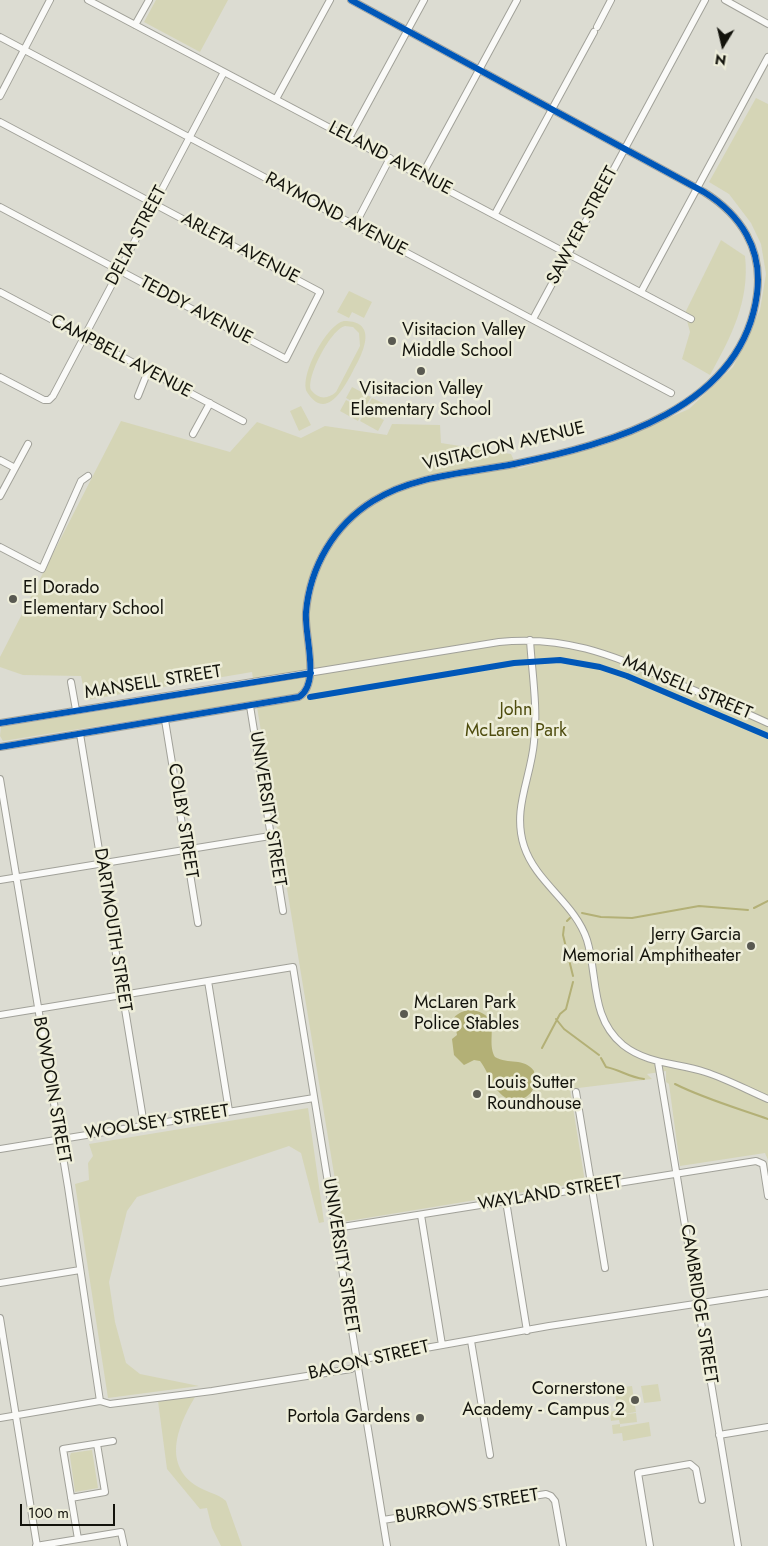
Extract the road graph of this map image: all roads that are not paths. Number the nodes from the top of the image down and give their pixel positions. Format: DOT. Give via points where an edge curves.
graph roads {
  1 [pos="50,0"];
  2 [pos="88,0"];
  3 [pos="149,0"];
  4 [pos="330,0"];
  5 [pos="352,0"];
  6 [pos="424,0"];
  7 [pos="518,0"];
  8 [pos="611,0"];
  9 [pos="705,0"];
  10 [pos="724,0"];
  11 [pos="768,24"];
  12 [pos="135,25"];
  13 [pos="407,31"];
  14 [pos="0,37"];
  15 [pos="24,50"];
  16 [pos="768,56"];
  17 [pos="480,70"];
  18 [pos="224,72"];
  19 [pos="0,96"];
  20 [pos="276,99"];
  21 [pos="552,109"];
  22 [pos="0,122"];
  23 [pos="349,138"];
  24 [pos="189,139"];
  25 [pos="625,148"];
  26 [pos="390,158"];
  27 [pos="422,175"];
  28 [pos="697,188"];
  29 [pos="155,204"];
  30 [pos="0,207"];
  31 [pos="495,214"];
  32 [pos="355,225"];
  33 [pos="568,252"];
  34 [pos="119,270"];
  35 [pos="0,292"];
  36 [pos="641,292"];
  37 [pos="691,319"];
  38 [pos="533,320"];
  39 [pos="84,337"];
  40 [pos="286,359"];
  41 [pos="148,371"];
  42 [pos="0,377"];
  43 [pos="671,393"];
  44 [pos="138,396"];
  45 [pos="210,403"];
  46 [pos="243,421"];
  47 [pos="193,434"];
  48 [pos="28,444"];
  49 [pos="0,460"];
  50 [pos="15,468"];
  51 [pos="88,476"];
  52 [pos="0,496"];
  53 [pos="0,547"];
  54 [pos="530,640"];
  55 [pos="311,673"];
  56 [pos="71,682"];
  57 [pos="250,706"];
  58 [pos="76,710"];
  59 [pos="165,720"];
  60 [pos="768,722"];
  61 [pos="0,723"];
  62 [pos="80,734"];
  63 [pos="0,747"];
  64 [pos="0,779"];
  65 [pos="270,836"];
  66 [pos="186,850"];
  67 [pos="101,864"];
  68 [pos="16,878"];
  69 [pos="0,880"];
  70 [pos="283,911"];
  71 [pos="198,923"];
  72 [pos="208,982"];
  73 [pos="123,995"];
  74 [pos="37,1008"];
  75 [pos="0,1015"];
  76 [pos="658,1062"];
  77 [pos="576,1092"];
  78 [pos="314,1098"];
  79 [pos="768,1099"];
  80 [pos="229,1111"];
  81 [pos="144,1125"];
  82 [pos="59,1140"];
  83 [pos="0,1149"];
  84 [pos="677,1173"];
  85 [pos="592,1187"];
  86 [pos="768,1196"];
  87 [pos="506,1201"];
  88 [pos="421,1215"];
  89 [pos="336,1228"];
  90 [pos="605,1268"];
  91 [pos="80,1270"];
  92 [pos="0,1283"];
  93 [pos="768,1292"];
  94 [pos="698,1303"];
  95 [pos="0,1318"];
  96 [pos="527,1331"];
  97 [pos="471,1341"];
  98 [pos="442,1345"];
  99 [pos="357,1364"];
  100 [pos="100,1401"];
  101 [pos="16,1415"];
  102 [pos="0,1418"];
  103 [pos="768,1427"];
  104 [pos="719,1435"];
  105 [pos="114,1441"];
  106 [pos="97,1444"];
  107 [pos="490,1455"];
  108 [pos="71,1498"];
  109 [pos="702,1500"];
  110 [pos="383,1520"];
  111 [pos="78,1539"];
  112 [pos="37,1546"];
  113 [pos="124,1546"];
  114 [pos="387,1546"];
  115 [pos="563,1546"];
  116 [pos="650,1546"];
  117 [pos="738,1546"];
  1 -- 15 [label="street"];
  2 -- 12 [label="street, LELAND AVENUE"];
  3 -- 12 [label="street"];
  4 -- 20 [label="street"];
  5 -- 13 [label="street, VISITACION AVENUE"];
  6 -- 13 [label="street"];
  7 -- 17 [label="street"];
  8 -- 21 [label="street"];
  9 -- 25 [label="street, SAWYER STREET"];
  10 -- 11 [label="street"];
  12 -- 18 [label="street, LELAND AVENUE"];
  13 -- 17 [label="street, VISITACION AVENUE"];
  13 -- 23 [label="street"];
  14 -- 15 [label="street, RAYMOND AVENUE"];
  15 -- 19 [label="street"];
  15 -- 24 [label="street, RAYMOND AVENUE"];
  16 -- 28 [label="street"];
  17 -- 21 [label="street, VISITACION AVENUE"];
  17 -- 27 [label="street"];
  18 -- 20 [label="street, LELAND AVENUE"];
  18 -- 24 [label="street, DELTA STREET"];
  20 -- 23 [label="street, LELAND AVENUE"];
  21 -- 25 [label="street, VISITACION AVENUE"];
  21 -- 31 [label="street"];
  22 -- 29 [label="street, ARLETA AVENUE"];
  23 -- 26 [label="street, LELAND AVENUE"];
  24 -- 29 [label="street, DELTA STREET"];
  24 -- 32 [label="street, RAYMOND AVENUE"];
  25 -- 28 [label="street, VISITACION AVENUE"];
  25 -- 33 [label="street, SAWYER STREET"];
  26 -- 27 [label="street, LELAND AVENUE"];
  26 -- 32 [label="street"];
  27 -- 31 [label="street, LELAND AVENUE"];
  28 -- 36 [label="street"];
  28 -- 55 [label="street, VISITACION AVENUE" via="724,205 740,222 751,242 757,264 758,287 751,319 725,367 689,402 645,425 553,454 408,485 363,507 332,540 312,580 306,624"];
  29 -- 34 [label="street, DELTA STREET"];
  29 -- 40 [label="street, ARLETA AVENUE" via="320,292"];
  30 -- 34 [label="street, TEDDY AVENUE"];
  31 -- 33 [label="street, LELAND AVENUE"];
  32 -- 38 [label="street, RAYMOND AVENUE"];
  33 -- 36 [label="street, LELAND AVENUE"];
  33 -- 38 [label="street, SAWYER STREET"];
  34 -- 39 [label="street, DELTA STREET"];
  34 -- 40 [label="street, TEDDY AVENUE"];
  35 -- 39 [label="street, CAMPBELL AVENUE"];
  36 -- 37 [label="street, LELAND AVENUE"];
  38 -- 43 [label="street, RAYMOND AVENUE"];
  39 -- 41 [label="street, CAMPBELL AVENUE"];
  39 -- 42 [label="street, DELTA STREET" via="49,400"];
  41 -- 44 [label="street"];
  41 -- 45 [label="street, CAMPBELL AVENUE"];
  45 -- 46 [label="street, CAMPBELL AVENUE"];
  45 -- 47 [label="street"];
  48 -- 50 [label="street"];
  49 -- 50 [label="street"];
  50 -- 52 [label="street"];
  51 -- 53 [label="street" via="81,481 42,569"];
  54 -- 55 [label="street, MANSELL STREET" via="499,642"];
  54 -- 60 [label="street, MANSELL STREET" via="572,644 609,654"];
  54 -- 76 [label="street" via="535,732 532,759 520,804 520,826 525,847 540,876 574,914 585,934 598,1001 609,1030 624,1045"];
  55 -- 57 [label="street" via="306,690 299,697"];
  55 -- 58 [label="street, MANSELL STREET"];
  56 -- 58 [label="street"];
  57 -- 59 [label="street"];
  57 -- 65 [label="street, UNIVERSITY STREET"];
  58 -- 61 [label="street, MANSELL STREET"];
  59 -- 62 [label="street"];
  59 -- 66 [label="street, COLBY STREET"];
  62 -- 63 [label="street"];
  62 -- 67 [label="street, DARTMOUTH STREET"];
  64 -- 68 [label="street, BOWDOIN STREET"];
  65 -- 66 [label="street"];
  65 -- 70 [label="street, UNIVERSITY STREET"];
  66 -- 67 [label="street"];
  66 -- 71 [label="street, COLBY STREET"];
  67 -- 68 [label="street"];
  67 -- 73 [label="street, DARTMOUTH STREET"];
  68 -- 69 [label="street"];
  68 -- 74 [label="street, BOWDOIN STREET"];
  72 -- 73 [label="street"];
  72 -- 78 [label="street, UNIVERSITY STREET" via="293,967"];
  72 -- 80 [label="street"];
  73 -- 74 [label="street"];
  73 -- 81 [label="street, DARTMOUTH STREET"];
  74 -- 75 [label="street"];
  74 -- 82 [label="street, BOWDOIN STREET"];
  76 -- 79 [label="street" via="705,1072"];
  76 -- 84 [label="street, CAMBRIDGE STREET"];
  77 -- 85 [label="street"];
  78 -- 80 [label="street, WOOLSEY STREET"];
  78 -- 89 [label="street, UNIVERSITY STREET"];
  80 -- 81 [label="street, WOOLSEY STREET"];
  81 -- 82 [label="street, WOOLSEY STREET"];
  82 -- 83 [label="street, WOOLSEY STREET"];
  82 -- 91 [label="street, BOWDOIN STREET"];
  84 -- 85 [label="street, WAYLAND STREET"];
  84 -- 86 [label="street, WAYLAND STREET" via="756,1161 763,1164"];
  84 -- 94 [label="street, CAMBRIDGE STREET"];
  85 -- 87 [label="street, WAYLAND STREET"];
  85 -- 90 [label="street"];
  87 -- 88 [label="street, WAYLAND STREET"];
  87 -- 96 [label="street"];
  88 -- 89 [label="street, WAYLAND STREET"];
  88 -- 98 [label="street"];
  89 -- 99 [label="street, UNIVERSITY STREET"];
  91 -- 92 [label="street"];
  91 -- 100 [label="street, BOWDOIN STREET"];
  93 -- 94 [label="street, BACON STREET"];
  94 -- 96 [label="street, BACON STREET"];
  94 -- 104 [label="street, CAMBRIDGE STREET"];
  95 -- 101 [label="street"];
  96 -- 97 [label="street, BACON STREET"];
  97 -- 98 [label="street, BACON STREET"];
  97 -- 107 [label="street"];
  98 -- 99 [label="street, BACON STREET" via="364,1359"];
  99 -- 100 [label="street, BACON STREET" via="351,1369 212,1391 110,1404"];
  99 -- 110 [label="street, UNIVERSITY STREET"];
  100 -- 101 [label="street, BACON STREET"];
  101 -- 102 [label="street, BACON STREET"];
  101 -- 112 [label="street"];
  103 -- 104 [label="street"];
  104 -- 117 [label="street, CAMBRIDGE STREET"];
  105 -- 106 [label="street"];
  106 -- 108 [label="street" via="105,1492"];
  106 -- 108 [label="street" via="63,1449"];
  108 -- 111 [label="street"];
  109 -- 116 [label="street" via="694,1465 638,1473"];
  110 -- 114 [label="street, UNIVERSITY STREET"];
  110 -- 115 [label="street, BURROWS STREET" via="542,1493 551,1496 556,1505"];
  111 -- 112 [label="street"];
  111 -- 113 [label="street" via="122,1532"];
}
